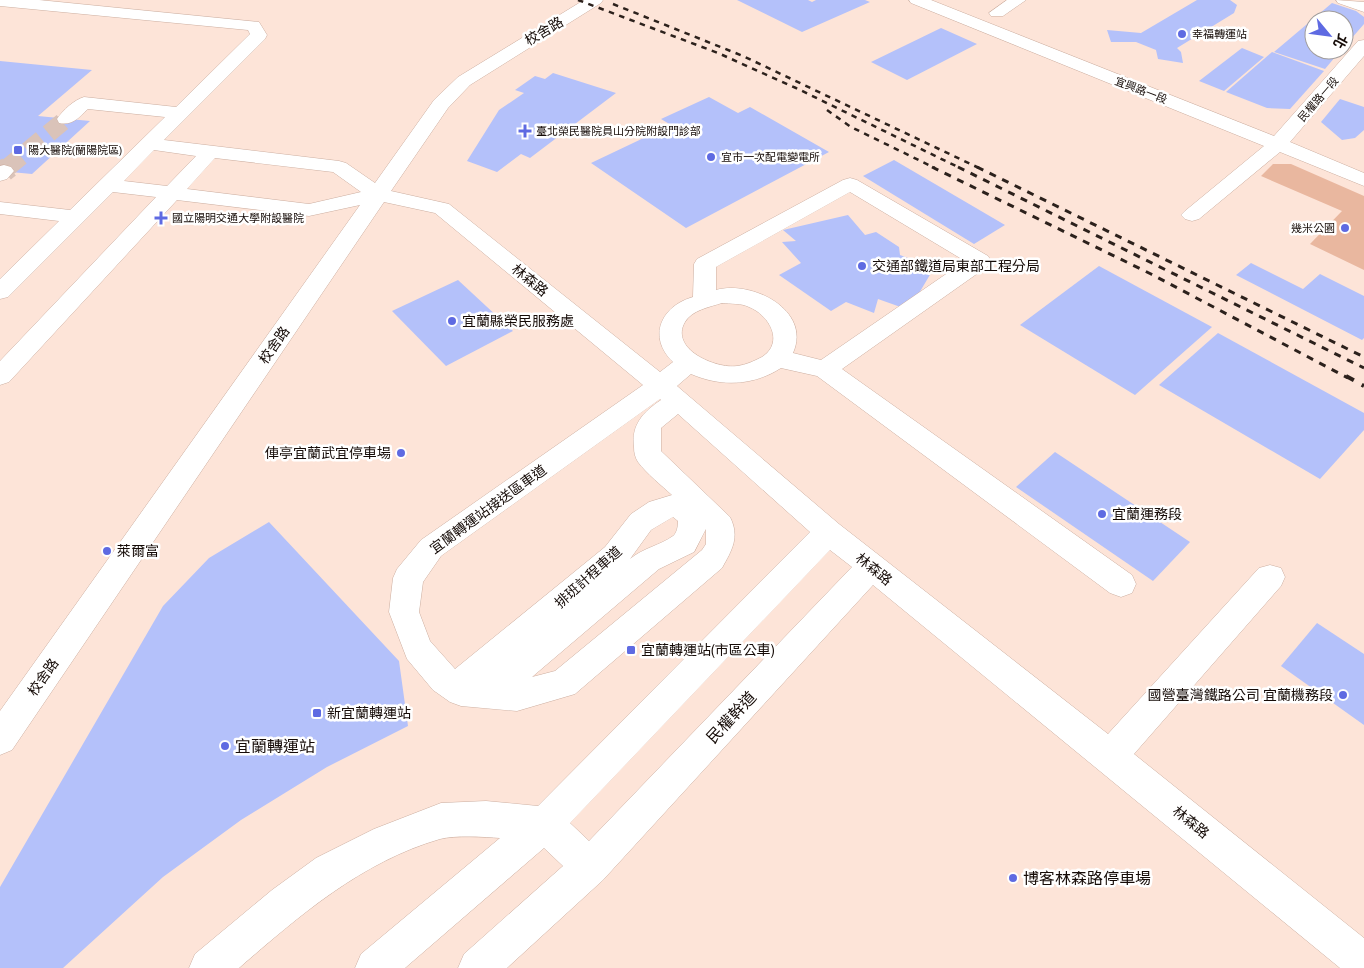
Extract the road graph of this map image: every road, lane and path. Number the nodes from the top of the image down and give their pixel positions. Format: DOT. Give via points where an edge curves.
graph roads {
  1 [pos="595,0"];
  2 [pos="917,0"];
  3 [pos="1018,0"];
  4 [pos="1344,0"];
  5 [pos="0,1"];
  6 [pos="981,7"];
  7 [pos="1364,7"];
  8 [pos="997,13"];
  9 [pos="1016,21"];
  10 [pos="1364,45"];
  11 [pos="180,113"];
  12 [pos="66,119"];
  13 [pos="1288,133"];
  14 [pos="149,144"];
  15 [pos="211,151"];
  16 [pos="1364,180"];
  17 [pos="108,186"];
  18 [pos="171,193"];
  19 [pos="378,194"];
  20 [pos="0,208"];
  21 [pos="1192,215"];
  22 [pos="76,217"];
  23 [pos="0,292"];
  24 [pos="704,298"];
  25 [pos="776,358"];
  26 [pos="688,363"];
  27 [pos="825,369"];
  28 [pos="0,376"];
  29 [pos="669,393"];
  30 [pos="698,502"];
  31 [pos="829,532"];
  32 [pos="684,544"];
  33 [pos="871,567"];
  34 [pos="1270,577"];
  35 [pos="1121,584"];
  36 [pos="457,685"];
  37 [pos="0,739"];
  38 [pos="1110,756"];
  39 [pos="545,824"];
  40 [pos="590,867"];
  41 [pos="1364,964"];
  42 [pos="209,968"];
  43 [pos="375,968"];
  44 [pos="478,968"];
  1 -- 19 [label="street, 校舍路" via="464,81 441,104"];
  2 -- 13 [label="street, 宜興路一段" via="986,29"];
  3 -- 8 [label="street"];
  4 -- 7 [label="street"];
  5 -- 11 [label="street" via="253,26 260,35"];
  6 -- 8 [label="street"];
  8 -- 9 [label="street"];
  10 -- 13 [label="street, 民權路一段"];
  11 -- 12 [label="street" via="84,103"];
  11 -- 14 [label="street"];
  13 -- 16 [label="street, 宜興路一段"];
  13 -- 21 [label="street, 民權路一段"];
  14 -- 15 [label="street"];
  14 -- 17 [label="street"];
  15 -- 18 [label="street"];
  15 -- 19 [label="street" via="339,167"];
  17 -- 18 [label="street"];
  17 -- 22 [label="street"];
  18 -- 19 [label="street" via="309,210"];
  18 -- 28 [label="street"];
  19 -- 29 [label="street, 林森路" via="442,208"];
  19 -- 37 [label="street, 校舍路"];
  20 -- 22 [label="street"];
  22 -- 23 [label="street"];
  24 -- 25 [label="street" via="740,296 772,310 782,320 786,333 784,346"];
  24 -- 26 [label="street" via="688,305 670,327 670,340 676,352"];
  24 -- 27 [label="street" via="705,264 850,184 980,260"];
  25 -- 26 [label="street" via="762,368 744,373 704,371"];
  25 -- 27 [label="street"];
  26 -- 29 [label="street"];
  27 -- 35 [label="street"];
  29 -- 30 [label="street" via="651,419 646,438 648,455"];
  29 -- 31 [label="street, 林森路"];
  29 -- 36 [label="street, 宜蘭轉運站接送區車道" via="431,548 408,578 404,612 418,649"];
  30 -- 32 [label="street" via="700,518 695,532"];
  30 -- 36 [label="street" via="711,525 708,543 696,561 563,672 509,688"];
  31 -- 33 [label="street, 林森路"];
  31 -- 39 [label="street"];
  32 -- 36 [label="street" via="545,660 510,677"];
  32 -- 36 [label="street, 排班計程車道" via="692,528 692,518 684,509 674,506 658,510 641,522 615,556"];
  33 -- 38 [label="street, 林森路"];
  33 -- 40 [label="street, 民權幹道"];
  34 -- 38 [label="street"];
  38 -- 41 [label="street, 林森路"];
  39 -- 40 [label="street"];
  39 -- 42 [label="street" via="486,819 441,821 387,842 321,876 284,903"];
  39 -- 43 [label="street"];
  40 -- 44 [label="street, 民權幹道"];
}
